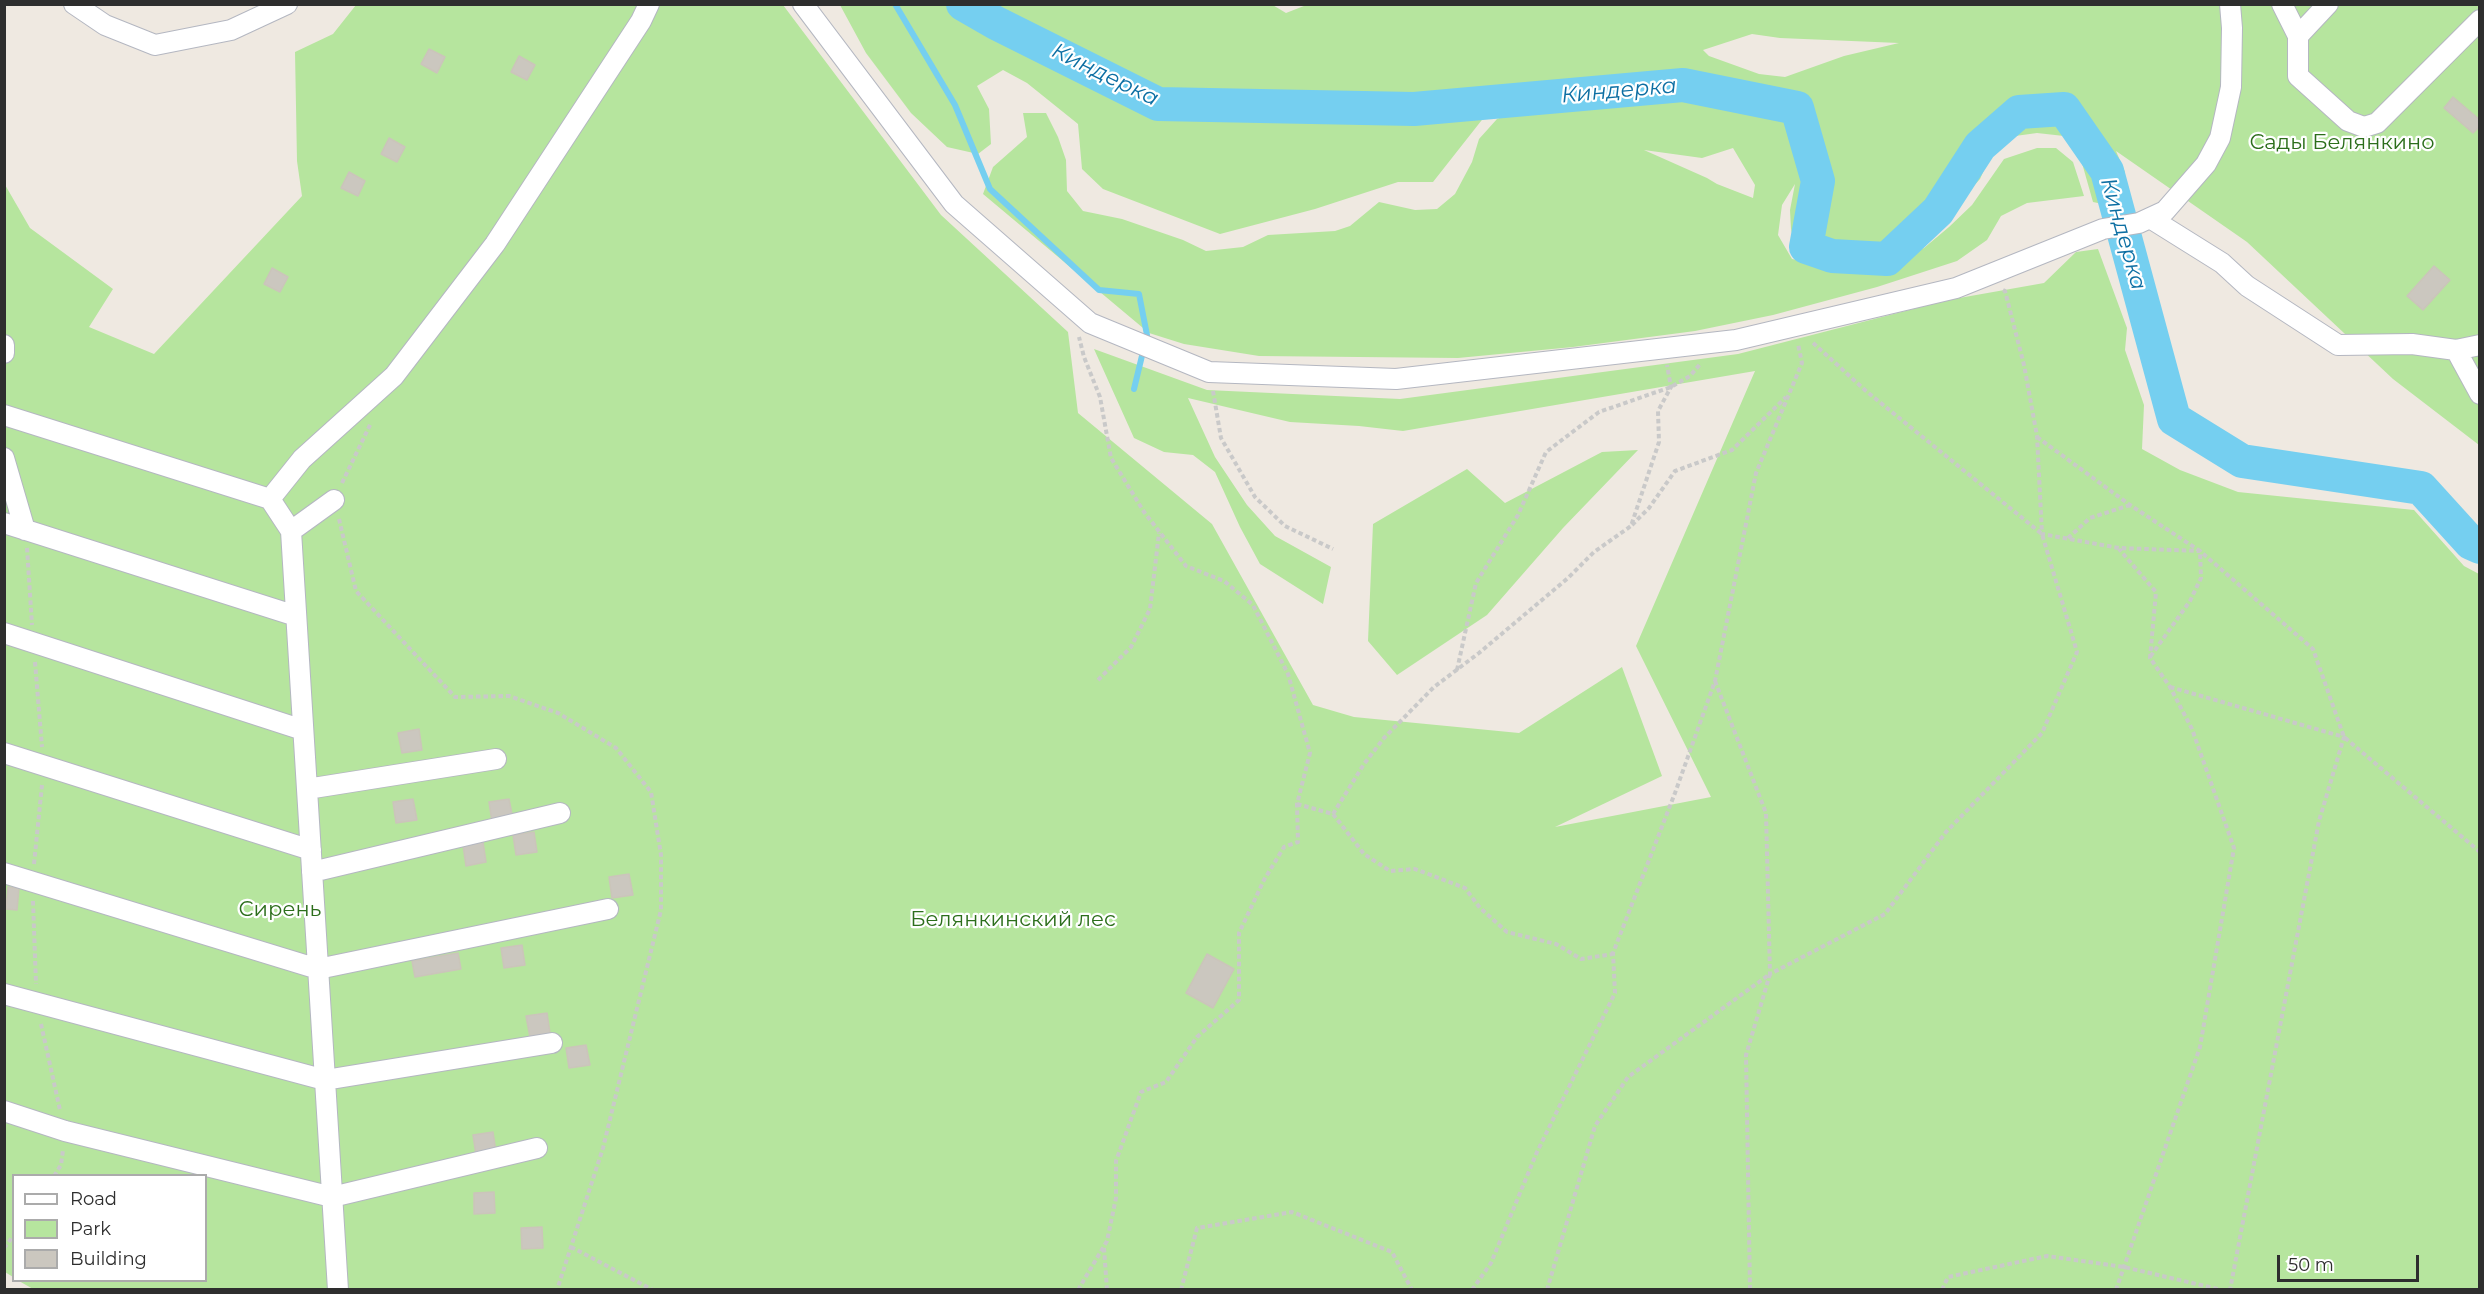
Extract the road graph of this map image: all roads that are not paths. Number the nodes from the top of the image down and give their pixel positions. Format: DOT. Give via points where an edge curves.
graph roads {
  1 [pos="74,4"];
  2 [pos="287,4"];
  3 [pos="649,4"];
  4 [pos="803,4"];
  5 [pos="2230,4"];
  6 [pos="2282,4"];
  7 [pos="2328,4"];
  8 [pos="2480,20"];
  9 [pos="2298,36"];
  10 [pos="2144,221"];
  11 [pos="4,345"];
  12 [pos="2480,345"];
  13 [pos="2456,350"];
  14 [pos="4,353"];
  15 [pos="2480,394"];
  16 [pos="4,415"];
  17 [pos="4,458"];
  18 [pos="270,499"];
  19 [pos="334,500"];
  20 [pos="4,523"];
  21 [pos="25,530"];
  22 [pos="291,531"];
  23 [pos="296,616"];
  24 [pos="4,633"];
  25 [pos="303,730"];
  26 [pos="4,753"];
  27 [pos="496,759"];
  28 [pos="307,789"];
  29 [pos="560,813"];
  30 [pos="311,850"];
  31 [pos="312,872"];
  32 [pos="4,873"];
  33 [pos="608,909"];
  34 [pos="318,969"];
  35 [pos="4,994"];
  36 [pos="552,1043"];
  37 [pos="325,1080"];
  38 [pos="4,1111"];
  39 [pos="537,1148"];
  40 [pos="332,1197"];
  41 [pos="338,1290"];
  1 -- 2 [label="street" via="105,25 155,45 231,30"];
  3 -- 18 [label="street" via="495,244 394,376 302,459"];
  4 -- 10 [label="street" via="954,204 1090,323 1209,372 1396,380 1720,342 1956,288 2103,229"];
  5 -- 10 [label="street" via="2231,87 2220,138 2206,164 2165,211"];
  6 -- 9 [label="street"];
  7 -- 9 [label="street"];
  8 -- 9 [label="street" via="2378,123 2364,128 2348,121 2298,76"];
  10 -- 13 [label="street" via="2222,263 2247,286 2337,345 2412,344"];
  11 -- 14 [label="street"];
  12 -- 13 [label="street"];
  13 -- 15 [label="street"];
  16 -- 18 [label="street"];
  17 -- 21 [label="street"];
  18 -- 22 [label="street"];
  19 -- 22 [label="street"];
  20 -- 21 [label="street"];
  21 -- 23 [label="street"];
  22 -- 23 [label="street"];
  23 -- 25 [label="street"];
  24 -- 25 [label="street"];
  25 -- 28 [label="street"];
  26 -- 30 [label="street"];
  27 -- 28 [label="street"];
  28 -- 30 [label="street"];
  29 -- 31 [label="street"];
  30 -- 31 [label="street"];
  31 -- 34 [label="street"];
  32 -- 34 [label="street"];
  33 -- 34 [label="street"];
  34 -- 37 [label="street"];
  35 -- 37 [label="street"];
  36 -- 37 [label="street"];
  37 -- 40 [label="street"];
  38 -- 40 [label="street" via="65,1131"];
  39 -- 40 [label="street"];
  40 -- 41 [label="street"];
}
